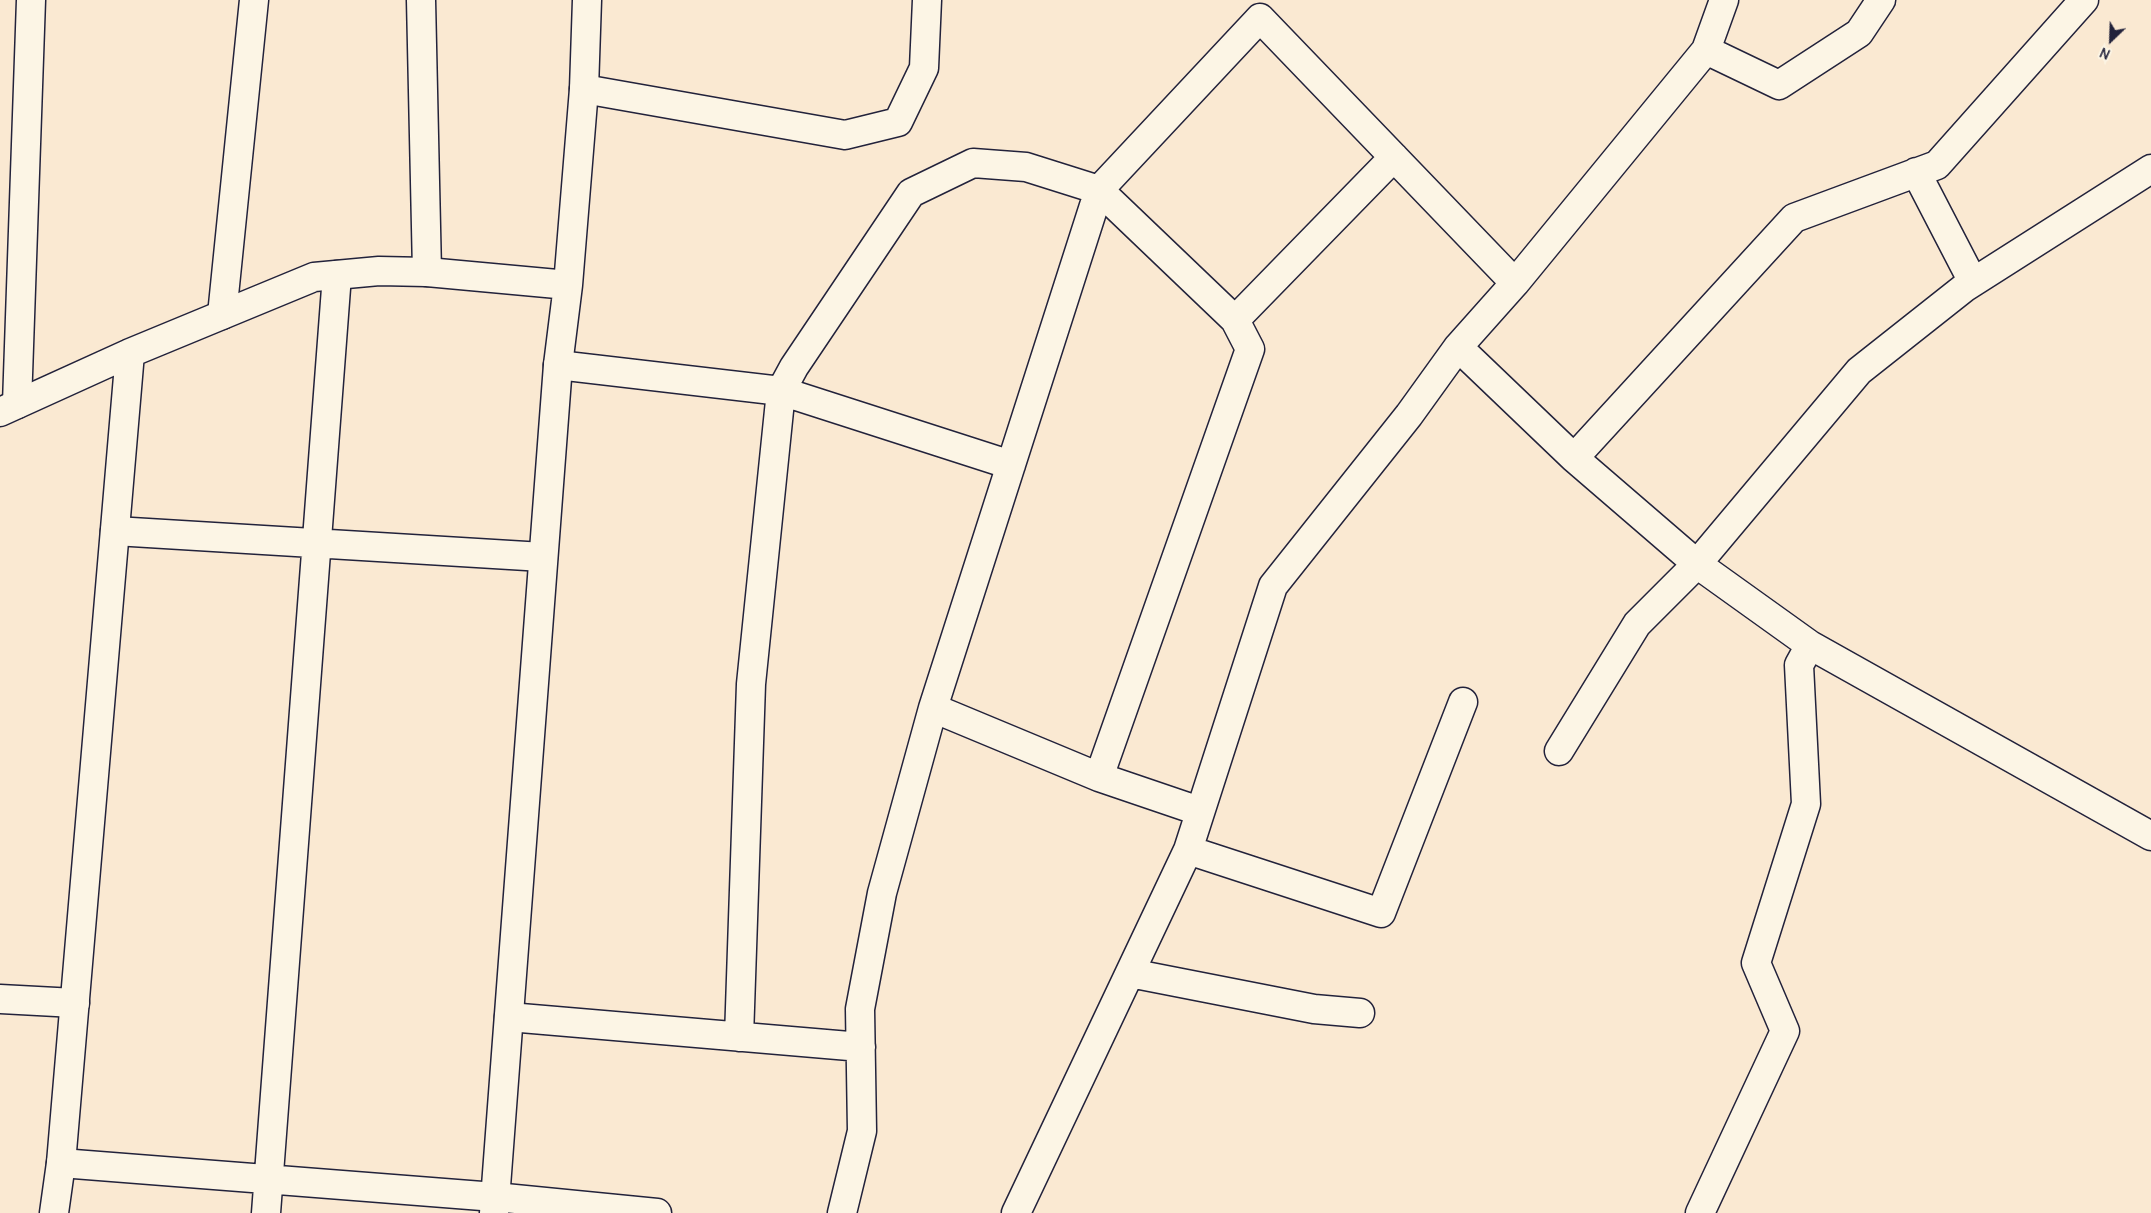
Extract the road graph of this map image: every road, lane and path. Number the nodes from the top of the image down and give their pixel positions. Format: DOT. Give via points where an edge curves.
graph roads {
  1 [pos="31,0"];
  2 [pos="254,0"];
  3 [pos="421,0"];
  4 [pos="588,0"];
  5 [pos="927,0"];
  6 [pos="1724,0"];
  7 [pos="1881,0"];
  8 [pos="2084,0"];
  9 [pos="1706,50"];
  10 [pos="584,89"];
  11 [pos="1394,157"];
  12 [pos="2151,168"];
  13 [pos="1916,172"];
  14 [pos="1099,190"];
  15 [pos="427,272"];
  16 [pos="337,275"];
  17 [pos="1973,282"];
  18 [pos="1515,283"];
  19 [pos="568,285"];
  20 [pos="222,315"];
  21 [pos="1235,320"];
  22 [pos="1458,348"];
  23 [pos="130,353"];
  24 [pos="558,365"];
  25 [pos="781,391"];
  26 [pos="9,408"];
  27 [pos="1574,458"];
  28 [pos="1012,465"];
  29 [pos="115,530"];
  30 [pos="318,545"];
  31 [pos="543,557"];
  32 [pos="1697,564"];
  33 [pos="1810,645"];
  34 [pos="1463,702"];
  35 [pos="933,708"];
  36 [pos="1559,751"];
  37 [pos="1099,776"];
  38 [pos="1199,811"];
  39 [pos="2151,836"];
  40 [pos="1188,850"];
  41 [pos="1130,973"];
  42 [pos="0,999"];
  43 [pos="74,1003"];
  44 [pos="1360,1013"];
  45 [pos="509,1017"];
  46 [pos="739,1037"];
  47 [pos="861,1048"];
  48 [pos="61,1163"];
  49 [pos="269,1179"];
  50 [pos="495,1205"];
  51 [pos="54,1213"];
  52 [pos="266,1213"];
  53 [pos="647,1213"];
  54 [pos="842,1213"];
  55 [pos="1016,1213"];
  56 [pos="1700,1213"];
  1 -- 26 [label="street"];
  2 -- 20 [label="street"];
  3 -- 15 [label="street"];
  4 -- 10 [label="street"];
  5 -- 10 [label="street" via="924,68 898,122 845,135"];
  6 -- 9 [label="street"];
  7 -- 9 [label="street" via="1859,33 1778,85"];
  8 -- 13 [label="street" via="1937,165"];
  9 -- 18 [label="street"];
  10 -- 19 [label="street"];
  11 -- 14 [label="street" via="1260,18"];
  11 -- 18 [label="street"];
  11 -- 21 [label="street"];
  12 -- 17 [label="street"];
  13 -- 17 [label="street"];
  13 -- 27 [label="street" via="1794,218"];
  14 -- 21 [label="street"];
  14 -- 25 [label="street" via="1026,167 973,164 911,193"];
  14 -- 28 [label="street"];
  15 -- 16 [label="street" via="380,271"];
  15 -- 19 [label="street"];
  16 -- 20 [label="street" via="314,277"];
  16 -- 30 [label="street"];
  17 -- 32 [label="street" via="1859,371"];
  18 -- 22 [label="street"];
  19 -- 24 [label="street"];
  20 -- 23 [label="street"];
  21 -- 37 [label="street" via="1250,349"];
  22 -- 27 [label="street"];
  22 -- 38 [label="street" via="1273,586"];
  23 -- 26 [label="street"];
  23 -- 29 [label="street"];
  24 -- 25 [label="street"];
  24 -- 31 [label="street"];
  25 -- 28 [label="street"];
  25 -- 46 [label="street" via="751,684"];
  27 -- 32 [label="street"];
  28 -- 35 [label="street"];
  29 -- 30 [label="street"];
  29 -- 43 [label="street"];
  30 -- 31 [label="street"];
  30 -- 49 [label="street"];
  31 -- 45 [label="street"];
  32 -- 33 [label="street"];
  32 -- 36 [label="street" via="1637,624"];
  33 -- 39 [label="street"];
  33 -- 56 [label="street" via="1799,665 1806,804 1756,963 1785,1030"];
  34 -- 40 [label="street" via="1381,913"];
  35 -- 37 [label="street"];
  35 -- 47 [label="street" via="882,893 860,1009"];
  37 -- 38 [label="street"];
  38 -- 40 [label="street"];
  40 -- 41 [label="street"];
  41 -- 44 [label="street" via="1314,1009"];
  41 -- 55 [label="street"];
  42 -- 43 [label="street"];
  43 -- 48 [label="street"];
  45 -- 46 [label="street"];
  45 -- 50 [label="street"];
  46 -- 47 [label="street"];
  47 -- 54 [label="street" via="862,1131"];
  48 -- 49 [label="street"];
  48 -- 51 [label="street"];
  49 -- 50 [label="street"];
  49 -- 52 [label="street"];
  50 -- 53 [label="street"];
}
